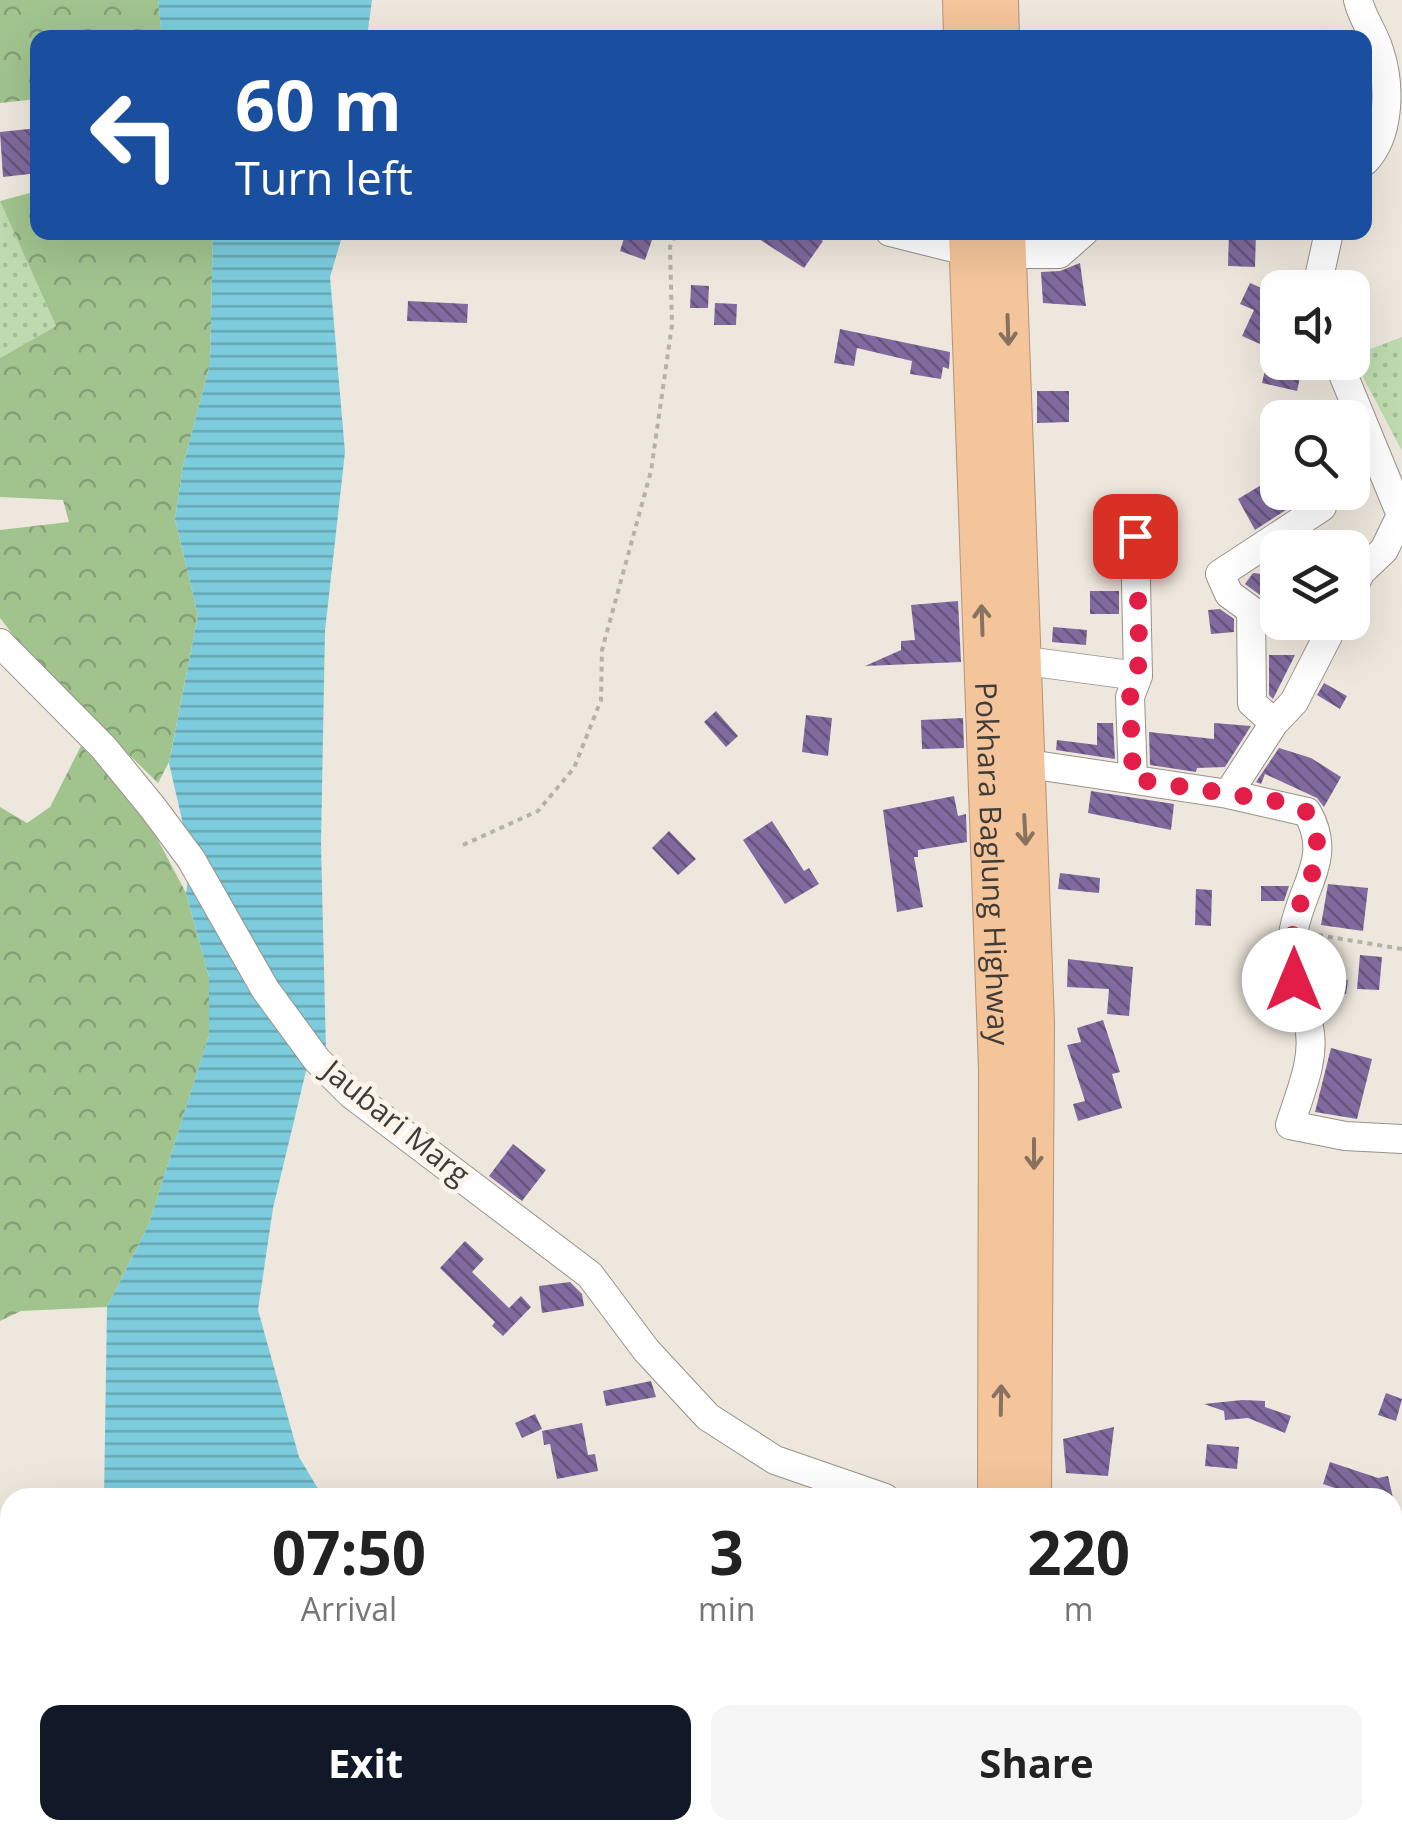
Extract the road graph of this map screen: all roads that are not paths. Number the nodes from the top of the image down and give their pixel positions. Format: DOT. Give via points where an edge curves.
graph roads {
  1 [pos="963,0"];
  2 [pos="998,0"];
  3 [pos="1358,0"];
  4 [pos="964,30"];
  5 [pos="999,30"];
  6 [pos="1371,30"];
  7 [pos="1372,32"];
  8 [pos="1372,154"];
  9 [pos="961,240"];
  10 [pos="1075,240"];
  11 [pos="1321,240"];
  12 [pos="988,243"];
  13 [pos="1320,270"];
  14 [pos="1345,380"];
  15 [pos="1317,510"];
  16 [pos="1401,515"];
  17 [pos="1135,536"];
  18 [pos="1370,563"];
  19 [pos="1326,640"];
  20 [pos="0,643"];
  21 [pos="1018,660"];
  22 [pos="1138,676"];
  23 [pos="1274,723"];
  24 [pos="1022,762"];
  25 [pos="1133,779"];
  26 [pos="1228,794"];
  27 [pos="1402,1139"];
  28 [pos="856,1488"];
  29 [pos="998,1488"];
  30 [pos="1030,1488"];
  1 -- 4 [label="highway"];
  2 -- 5 [label="highway"];
  3 -- 6 [label="street"];
  7 -- 8 [label="street" via="1386,94 1380,145"];
  9 -- 12 [label="street"];
  10 -- 12 [label="street" via="1059,254"];
  11 -- 13 [label="street"];
  12 -- 21 [label="highway, Pokhara Baglung Highway, one-way"];
  29 -- 12 [label="highway, Pokhara Baglung Highway, one-way"];
  14 -- 16 [label="street"];
  15 -- 23 [label="street" via="1220,574 1229,594 1251,610 1252,703"];
  16 -- 18 [label="street"];
  17 -- 22 [label="street"];
  19 -- 23 [label="street" via="1294,702"];
  20 -- 28 [label="street, Jaubari Marg" via="153,808 265,989 351,1094 590,1275 708,1417 776,1460"];
  21 -- 22 [label="street"];
  21 -- 24 [label="highway, Pokhara Baglung Highway"];
  22 -- 25 [label="street" via="1130,697"];
  23 -- 26 [label="street"];
  24 -- 25 [label="street"];
  24 -- 30 [label="highway, Pokhara Baglung Highway, one-way" via="1034,1024"];
  25 -- 26 [label="street"];
  26 -- 27 [label="street" via="1307,812 1320,834 1293,930 1294,980 1310,1029 1309,1060 1290,1125"];
}
